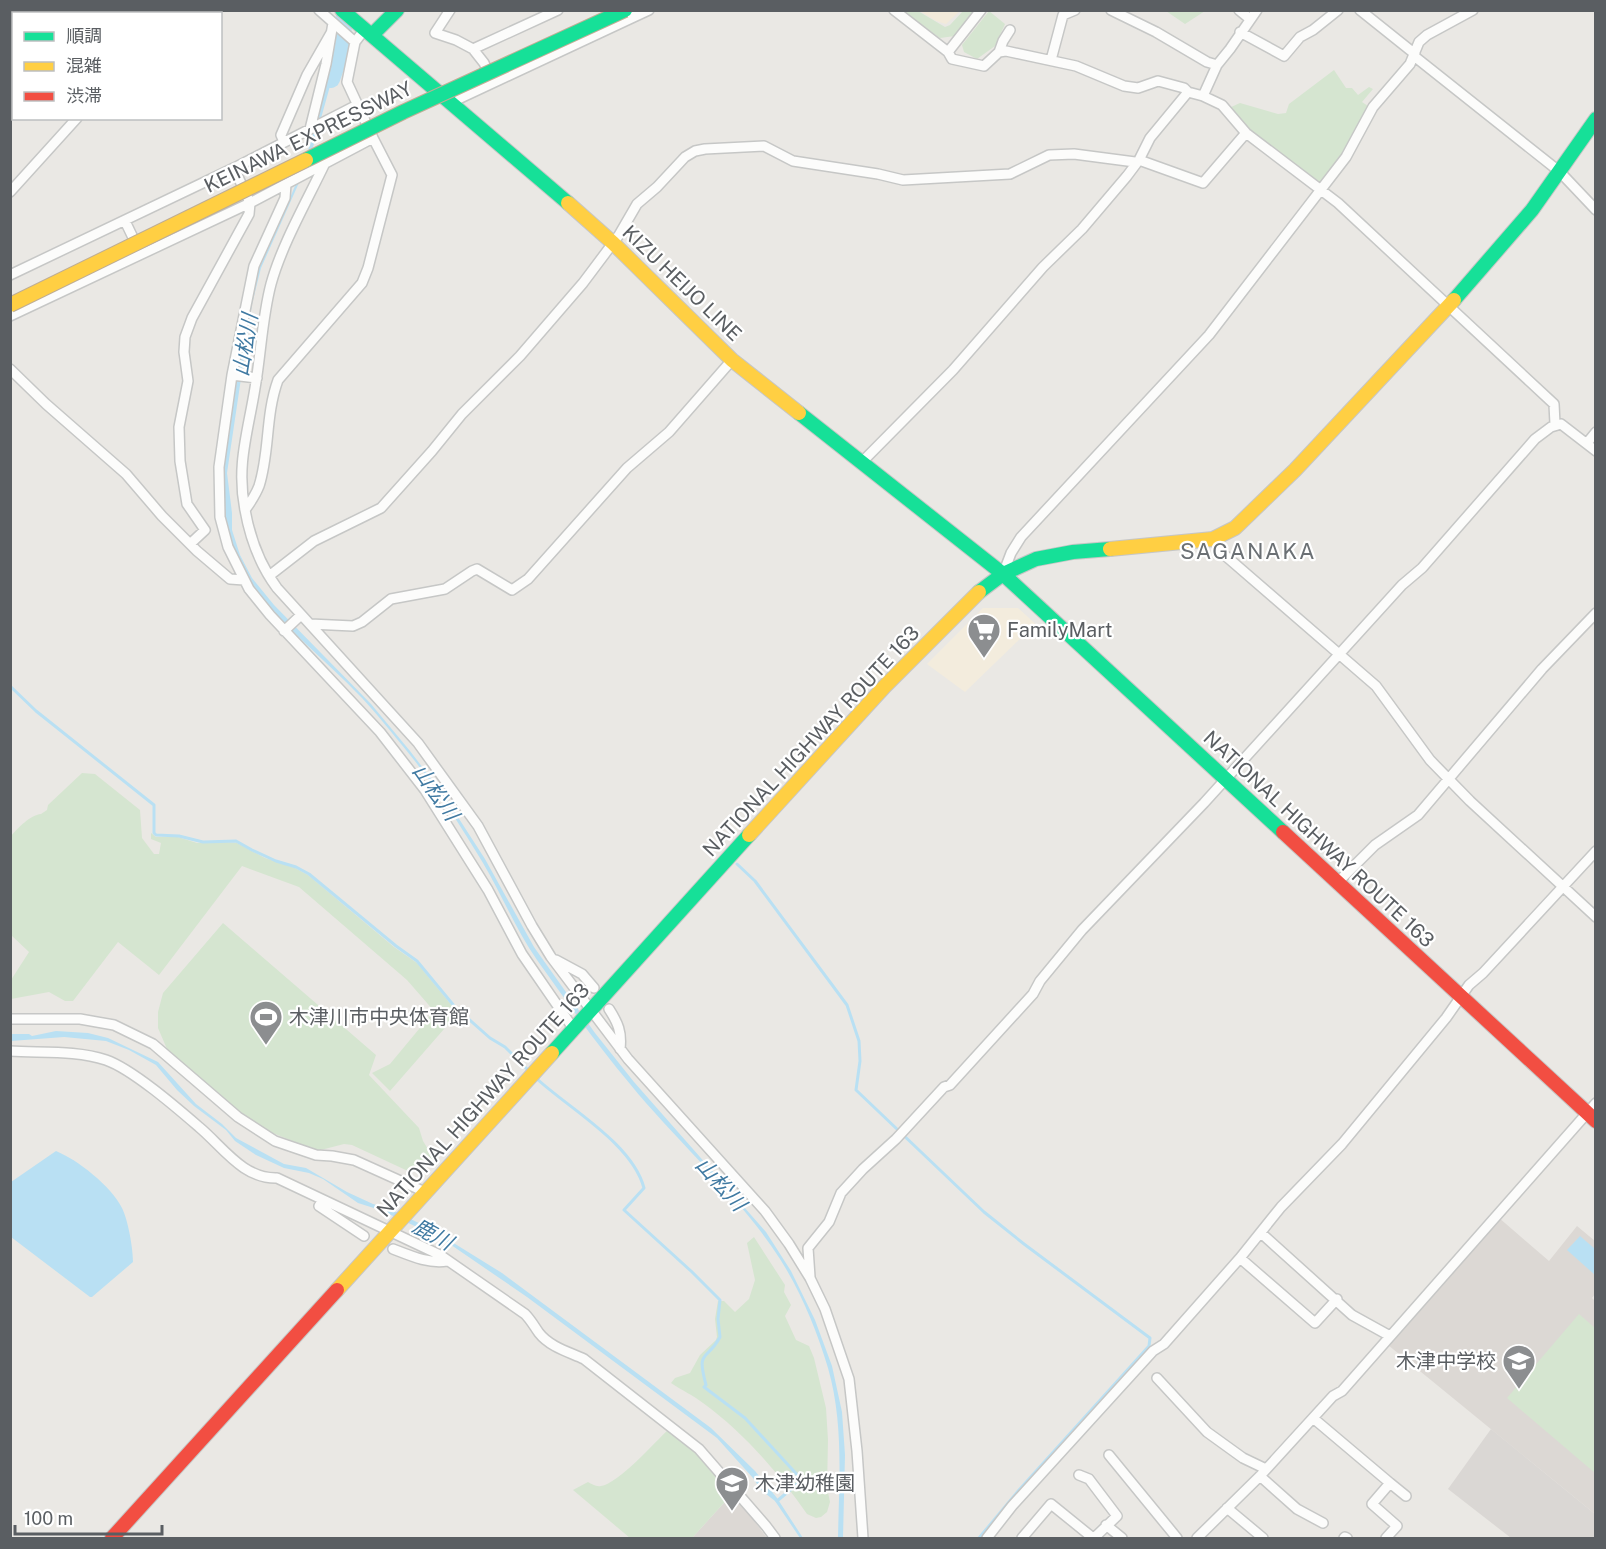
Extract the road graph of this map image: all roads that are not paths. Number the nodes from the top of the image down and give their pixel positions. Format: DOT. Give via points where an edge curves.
graph roads {
  1 [pos="319,10"];
  2 [pos="397,10"];
  3 [pos="450,10"];
  4 [pos="558,10"];
  5 [pos="649,10"];
  6 [pos="894,10"];
  7 [pos="981,10"];
  8 [pos="1075,10"];
  9 [pos="1111,10"];
  10 [pos="1239,10"];
  11 [pos="1257,10"];
  12 [pos="1338,10"];
  13 [pos="1360,10"];
  14 [pos="1473,10"];
  15 [pos="631,12"];
  16 [pos="347,15"];
  17 [pos="1250,19"];
  18 [pos="333,23"];
  19 [pos="1010,30"];
  20 [pos="368,32"];
  21 [pos="1240,32"];
  22 [pos="331,33"];
  23 [pos="355,42"];
  24 [pos="473,49"];
  25 [pos="948,52"];
  26 [pos="999,52"];
  27 [pos="1414,55"];
  28 [pos="1051,60"];
  29 [pos="1217,65"];
  30 [pos="493,82"];
  31 [pos="1188,92"];
  32 [pos="1203,96"];
  33 [pos="452,102"];
  34 [pos="357,105"];
  35 [pos="1596,119"];
  36 [pos="75,120"];
  37 [pos="310,129"];
  38 [pos="1246,133"];
  39 [pos="373,138"];
  40 [pos="284,142"];
  41 [pos="1137,161"];
  42 [pos="325,163"];
  43 [pos="234,168"];
  44 [pos="1560,172"];
  45 [pos="286,184"];
  46 [pos="1321,189"];
  47 [pos="10,192"];
  48 [pos="250,203"];
  49 [pos="1596,210"];
  50 [pos="125,221"];
  51 [pos="613,243"];
  52 [pos="141,254"];
  53 [pos="10,275"];
  54 [pos="10,305"];
  55 [pos="1448,307"];
  56 [pos="10,316"];
  57 [pos="732,360"];
  58 [pos="10,369"];
  59 [pos="232,375"];
  60 [pos="256,383"];
  61 [pos="274,391"];
  62 [pos="1556,424"];
  63 [pos="1596,432"];
  64 [pos="1587,443"];
  65 [pos="1596,451"];
  66 [pos="861,463"];
  67 [pos="245,510"];
  68 [pos="1213,539"];
  69 [pos="190,544"];
  70 [pos="1003,574"];
  71 [pos="269,576"];
  72 [pos="244,580"];
  73 [pos="1596,613"];
  74 [pos="302,615"];
  75 [pos="310,624"];
  76 [pos="284,631"];
  77 [pos="1339,656"];
  78 [pos="1224,779"];
  79 [pos="1448,780"];
  80 [pos="1596,851"];
  81 [pos="1337,883"];
  82 [pos="1563,886"];
  83 [pos="1596,917"];
  84 [pos="551,957"];
  85 [pos="594,988"];
  86 [pos="1462,997"];
  87 [pos="609,1009"];
  88 [pos="590,1010"];
  89 [pos="10,1019"];
  90 [pos="574,1027"];
  91 [pos="620,1049"];
  92 [pos="10,1051"];
  93 [pos="1593,1112"];
  94 [pos="425,1192"];
  95 [pos="323,1200"];
  96 [pos="391,1231"];
  97 [pos="1261,1233"];
  98 [pos="364,1236"];
  99 [pos="393,1249"];
  100 [pos="1240,1258"];
  101 [pos="447,1261"];
  102 [pos="810,1278"];
  103 [pos="1337,1299"];
  104 [pos="1390,1336"];
  105 [pos="1157,1378"];
  106 [pos="1313,1418"];
  107 [pos="1109,1455"];
  108 [pos="1263,1472"];
  109 [pos="1079,1475"];
  110 [pos="1390,1484"];
  111 [pos="1406,1496"];
  112 [pos="1227,1508"];
  113 [pos="1323,1523"];
  114 [pos="1106,1525"];
  115 [pos="1202,1537"];
  116 [pos="112,1539"];
  117 [pos="775,1539"];
  118 [pos="863,1539"];
  119 [pos="987,1539"];
  120 [pos="1022,1539"];
  121 [pos="1094,1539"];
  122 [pos="1122,1539"];
  123 [pos="1177,1539"];
  124 [pos="1263,1539"];
  125 [pos="1386,1539"];
  1 -- 18 [label="street"];
  2 -- 20 [label="main road"];
  3 -- 24 [label="street" via="435,33"];
  4 -- 24 [label="street"];
  5 -- 15 [label="street"];
  6 -- 25 [label="street"];
  7 -- 25 [label="street"];
  8 -- 28 [label="street" via="1063,15"];
  9 -- 29 [label="street"];
  10 -- 17 [label="street"];
  11 -- 17 [label="street"];
  12 -- 21 [label="street" via="1300,37 1284,56"];
  13 -- 27 [label="street"];
  14 -- 27 [label="street" via="1427,35"];
  15 -- 30 [label="street"];
  15 -- 54 [label="main road, KEINAWA EXPRESSWAY, bridge" via="402,112"];
  16 -- 20 [label="main road, KIZU HEIJO LINE"];
  17 -- 21 [label="street"];
  18 -- 22 [label="street"];
  18 -- 23 [label="street"];
  19 -- 26 [label="street"];
  20 -- 23 [label="street"];
  20 -- 33 [label="main road, KIZU HEIJO LINE"];
  21 -- 29 [label="street"];
  22 -- 37 [label="street"];
  22 -- 40 [label="street" via="291,108 280,135"];
  23 -- 34 [label="street" via="347,82"];
  24 -- 30 [label="street"];
  25 -- 26 [label="street" via="952,59 984,66"];
  26 -- 28 [label="street"];
  27 -- 44 [label="street"];
  27 -- 46 [label="street" via="1373,107 1346,157"];
  28 -- 31 [label="street" via="1124,86 1138,88 1158,81"];
  29 -- 32 [label="street"];
  30 -- 33 [label="street"];
  31 -- 32 [label="street"];
  31 -- 41 [label="street" via="1150,138"];
  32 -- 38 [label="street" via="1222,105"];
  33 -- 51 [label="main road, KIZU HEIJO LINE"];
  34 -- 37 [label="street"];
  34 -- 39 [label="street"];
  35 -- 44 [label="main road"];
  36 -- 47 [label="street"];
  37 -- 40 [label="street"];
  38 -- 41 [label="street" via="1203,183"];
  38 -- 46 [label="street"];
  39 -- 42 [label="street"];
  39 -- 61 [label="street" via="392,175 368,268 362,283 288,367"];
  40 -- 43 [label="street"];
  41 -- 51 [label="street" via="1049,155 1010,174 903,180 793,161 764,146 705,149 685,157 637,204"];
  41 -- 66 [label="street" via="1082,229 1043,267 953,370"];
  42 -- 45 [label="street"];
  42 -- 60 [label="street" via="274,274"];
  43 -- 48 [label="street"];
  43 -- 50 [label="street"];
  44 -- 49 [label="street"];
  44 -- 55 [label="main road"];
  45 -- 48 [label="street"];
  45 -- 59 [label="street" via="285,198 254,266"];
  46 -- 55 [label="street"];
  46 -- 70 [label="street" via="1209,335 1021,537"];
  48 -- 52 [label="street"];
  48 -- 69 [label="street" via="249,214 186,330 188,381 179,427 180,461 188,504 205,530"];
  50 -- 52 [label="street"];
  50 -- 53 [label="street"];
  51 -- 57 [label="main road, KIZU HEIJO LINE"];
  51 -- 71 [label="street" via="520,356 479,395 381,508 314,541"];
  52 -- 56 [label="street"];
  55 -- 62 [label="street" via="1554,404"];
  55 -- 68 [label="main road" via="1272,494 1235,528"];
  57 -- 66 [label="main road, KIZU HEIJO LINE"];
  57 -- 75 [label="street" via="669,432 627,468 516,588 512,590 477,569 445,589 391,599 353,626"];
  58 -- 69 [label="street" via="126,474"];
  59 -- 60 [label="street"];
  59 -- 72 [label="street" via="219,466 220,517 228,548"];
  60 -- 61 [label="street"];
  60 -- 67 [label="street" via="240,476"];
  61 -- 67 [label="street" via="258,488"];
  62 -- 64 [label="street"];
  62 -- 77 [label="street" via="1535,440"];
  63 -- 64 [label="street"];
  64 -- 65 [label="street"];
  66 -- 70 [label="main road, KIZU HEIJO LINE"];
  67 -- 71 [label="street" via="249,532"];
  68 -- 70 [label="main road" via="1073,552 1036,559"];
  68 -- 77 [label="street" via="1220,551"];
  69 -- 72 [label="street" via="228,578"];
  70 -- 78 [label="main road, NATIONAL HIGHWAY ROUTE 163"];
  70 -- 88 [label="main road, NATIONAL HIGHWAY ROUTE 163" via="977,594 884,687"];
  71 -- 74 [label="street"];
  72 -- 76 [label="street"];
  73 -- 79 [label="street" via="1542,669"];
  74 -- 75 [label="street"];
  74 -- 76 [label="street"];
  75 -- 84 [label="street" via="408,730 478,826"];
  76 -- 90 [label="street" via="380,732 425,790 488,890 522,954"];
  77 -- 78 [label="street"];
  77 -- 79 [label="street" via="1376,686"];
  78 -- 81 [label="main road, NATIONAL HIGHWAY ROUTE 163"];
  78 -- 102 [label="street" via="1082,930 999,1032 842,1194 829,1222 808,1248"];
  79 -- 81 [label="street" via="1418,815 1375,845"];
  79 -- 82 [label="street"];
  80 -- 82 [label="street"];
  81 -- 86 [label="main road, NATIONAL HIGHWAY ROUTE 163"];
  82 -- 83 [label="street"];
  82 -- 86 [label="street"];
  84 -- 85 [label="street" via="582,974"];
  84 -- 88 [label="street"];
  86 -- 93 [label="main road, NATIONAL HIGHWAY ROUTE 163"];
  86 -- 97 [label="street" via="1342,1144"];
  87 -- 91 [label="street" via="622,1037"];
  88 -- 90 [label="main road, NATIONAL HIGHWAY ROUTE 163"];
  88 -- 91 [label="street"];
  89 -- 94 [label="street" via="80,1019 114,1025 153,1044 238,1117 269,1137 316,1155 354,1160"];
  90 -- 94 [label="main road, NATIONAL HIGHWAY ROUTE 163"];
  91 -- 102 [label="street" via="765,1211"];
  92 -- 95 [label="street" via="76,1054 106,1060 149,1087 250,1172 278,1178"];
  93 -- 104 [label="street" via="1543,1161"];
  94 -- 96 [label="main road, NATIONAL HIGHWAY ROUTE 163"];
  95 -- 96 [label="street"];
  95 -- 98 [label="street" via="319,1206"];
  96 -- 101 [label="street"];
  96 -- 116 [label="main road, NATIONAL HIGHWAY ROUTE 163"];
  97 -- 100 [label="street"];
  97 -- 103 [label="street"];
  99 -- 101 [label="street" via="428,1261"];
  100 -- 103 [label="street" via="1314,1323"];
  100 -- 119 [label="street" via="1012,1506"];
  101 -- 117 [label="street" via="525,1314 540,1335 584,1359 699,1449"];
  102 -- 118 [label="street" via="849,1379"];
  103 -- 104 [label="street" via="1352,1315"];
  104 -- 106 [label="street"];
  105 -- 108 [label="street" via="1207,1432"];
  106 -- 108 [label="street"];
  106 -- 110 [label="street"];
  107 -- 123 [label="street"];
  108 -- 112 [label="street"];
  108 -- 113 [label="street" via="1297,1509"];
  109 -- 114 [label="street" via="1089,1479 1117,1516"];
  110 -- 111 [label="street"];
  110 -- 125 [label="street" via="1372,1504 1397,1526"];
  112 -- 115 [label="street"];
  112 -- 124 [label="street"];
  114 -- 121 [label="street"];
  114 -- 122 [label="street"];
  120 -- 121 [label="street" via="1051,1504"];
}
